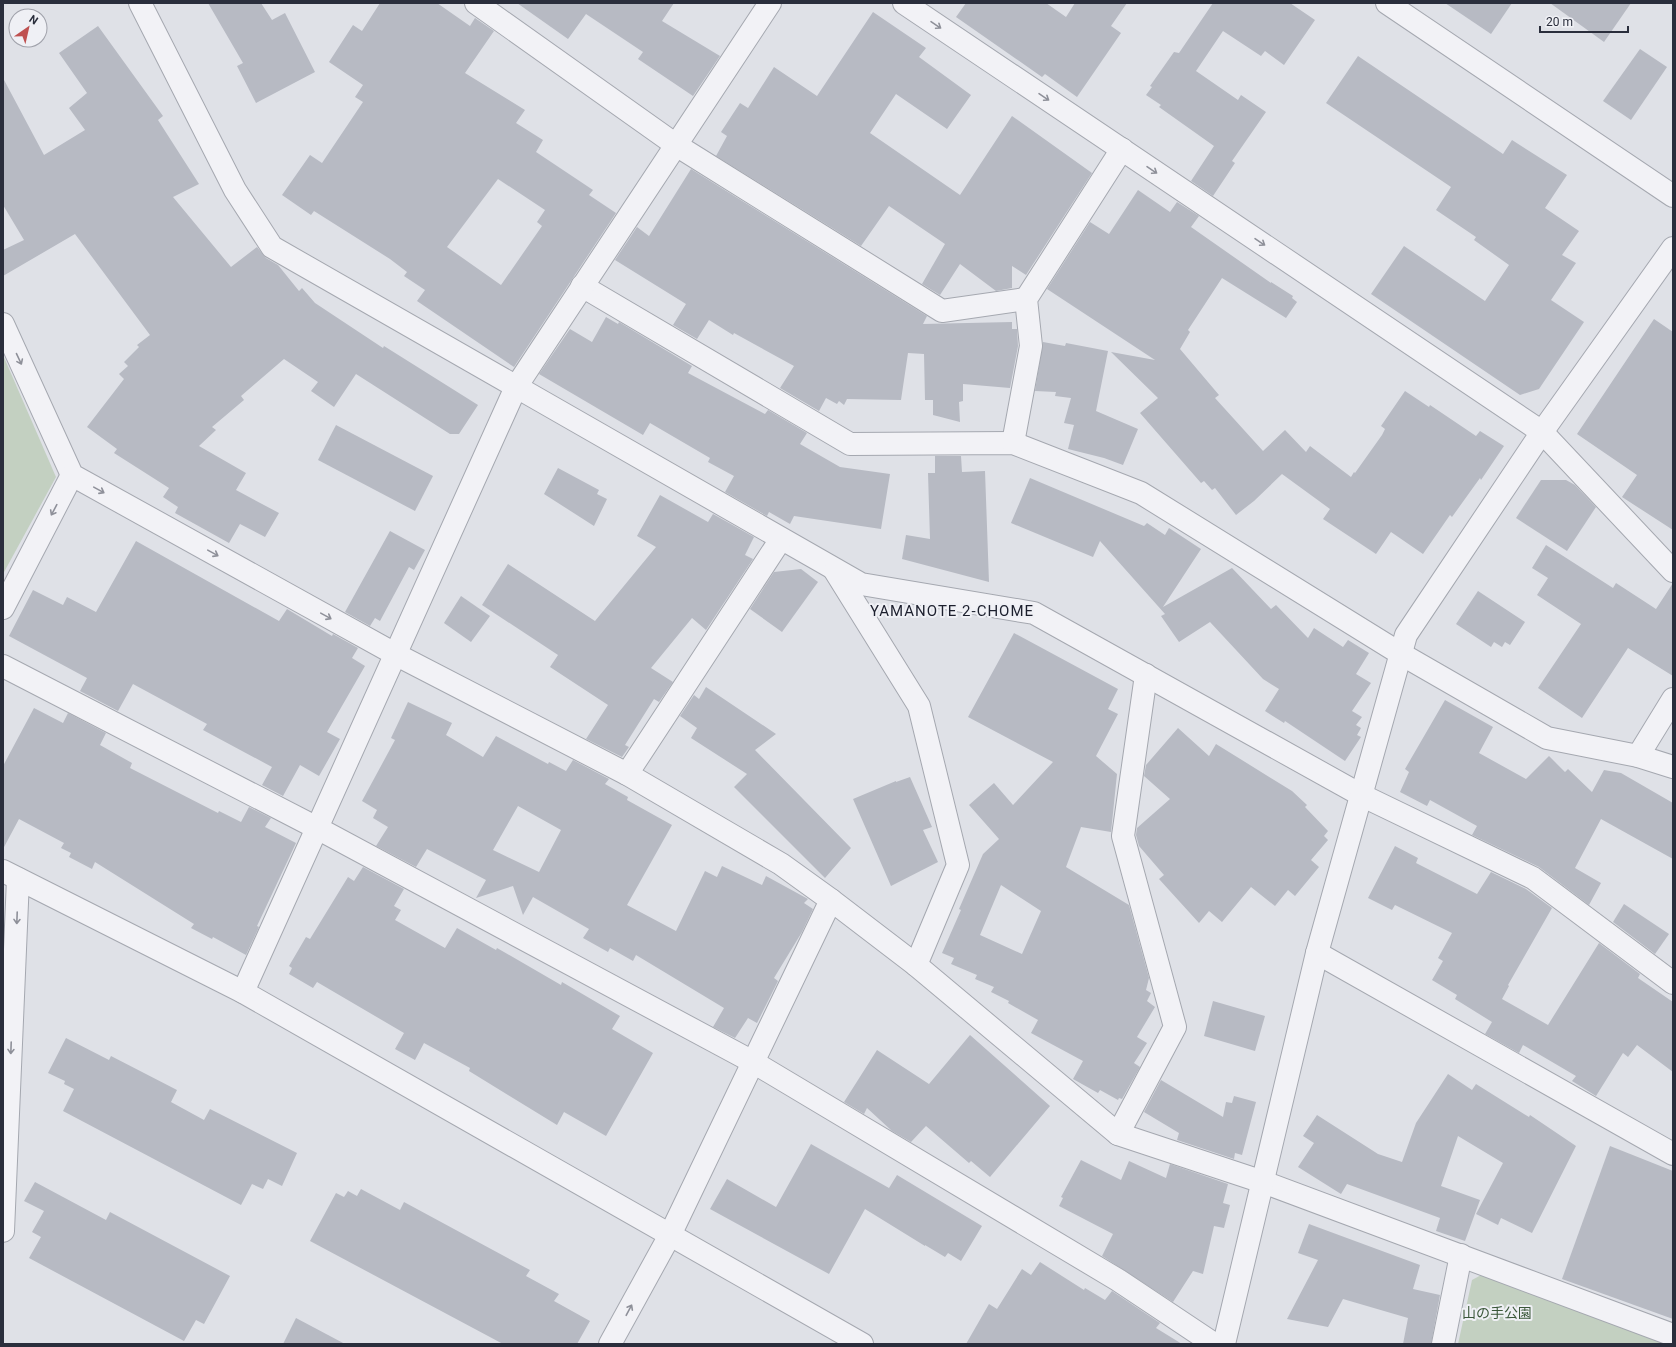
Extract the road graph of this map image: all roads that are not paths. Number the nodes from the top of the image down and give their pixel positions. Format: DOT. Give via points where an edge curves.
graph roads {
  1 [pos="140,3"];
  2 [pos="476,3"];
  3 [pos="770,3"];
  4 [pos="904,3"];
  5 [pos="1387,3"];
  6 [pos="676,145"];
  7 [pos="1122,150"];
  8 [pos="1673,196"];
  9 [pos="1673,248"];
  10 [pos="582,286"];
  11 [pos="1026,299"];
  12 [pos="3,324"];
  13 [pos="516,387"];
  14 [pos="1542,432"];
  15 [pos="1013,443"];
  16 [pos="72,475"];
  17 [pos="781,539"];
  18 [pos="835,570"];
  19 [pos="1673,571"];
  20 [pos="3,608"];
  21 [pos="395,654"];
  22 [pos="1401,654"];
  23 [pos="3,666"];
  24 [pos="1146,675"];
  25 [pos="1673,699"];
  26 [pos="1638,756"];
  27 [pos="1673,767"];
  28 [pos="627,774"];
  29 [pos="1361,795"];
  30 [pos="317,828"];
  31 [pos="11,875"];
  32 [pos="831,900"];
  33 [pos="1317,953"];
  34 [pos="916,965"];
  35 [pos="1673,983"];
  36 [pos="243,992"];
  37 [pos="753,1062"];
  38 [pos="1118,1134"];
  39 [pos="1673,1154"];
  40 [pos="1263,1182"];
  41 [pos="3,1231"];
  42 [pos="670,1235"];
  43 [pos="1461,1255"];
  44 [pos="1673,1335"];
  45 [pos="610,1344"];
  46 [pos="862,1344"];
  47 [pos="1214,1344"];
  48 [pos="1224,1344"];
  49 [pos="1443,1344"];
  1 -- 13 [label="street" via="235,190 272,247"];
  2 -- 6 [label="street"];
  3 -- 6 [label="street"];
  4 -- 7 [label="street, one-way"];
  5 -- 8 [label="street"];
  6 -- 10 [label="street"];
  6 -- 11 [label="street" via="942,311"];
  7 -- 11 [label="street"];
  7 -- 14 [label="street, one-way"];
  9 -- 14 [label="street"];
  10 -- 13 [label="street"];
  10 -- 15 [label="street" via="850,444"];
  11 -- 15 [label="street" via="1031,346"];
  12 -- 16 [label="street, one-way"];
  13 -- 17 [label="street"];
  13 -- 21 [label="street"];
  14 -- 19 [label="street"];
  14 -- 22 [label="street" via="1406,635"];
  15 -- 22 [label="street" via="1140,493"];
  16 -- 20 [label="street, one-way"];
  16 -- 21 [label="street, one-way"];
  17 -- 18 [label="street"];
  17 -- 28 [label="street"];
  18 -- 24 [label="street" via="861,584 1034,613"];
  18 -- 34 [label="street" via="919,706 958,865"];
  21 -- 28 [label="street"];
  21 -- 30 [label="street"];
  22 -- 26 [label="street" via="1547,738"];
  22 -- 29 [label="street"];
  23 -- 30 [label="street"];
  24 -- 29 [label="street"];
  24 -- 38 [label="street" via="1123,836 1175,1028"];
  25 -- 26 [label="street"];
  26 -- 27 [label="street"];
  28 -- 32 [label="street" via="782,864"];
  29 -- 33 [label="street"];
  29 -- 35 [label="street" via="1533,878"];
  30 -- 36 [label="street"];
  30 -- 37 [label="street"];
  31 -- 36 [label="street"];
  31 -- 41 [label="street, one-way"];
  32 -- 34 [label="street"];
  32 -- 37 [label="street"];
  33 -- 39 [label="street"];
  33 -- 40 [label="street"];
  34 -- 38 [label="street"];
  36 -- 42 [label="street"];
  37 -- 42 [label="street"];
  37 -- 47 [label="street" via="1118,1280"];
  38 -- 40 [label="street"];
  40 -- 43 [label="street"];
  40 -- 48 [label="street"];
  45 -- 42 [label="street, one-way"];
  42 -- 46 [label="street"];
  43 -- 44 [label="street"];
  43 -- 49 [label="street"];
}
